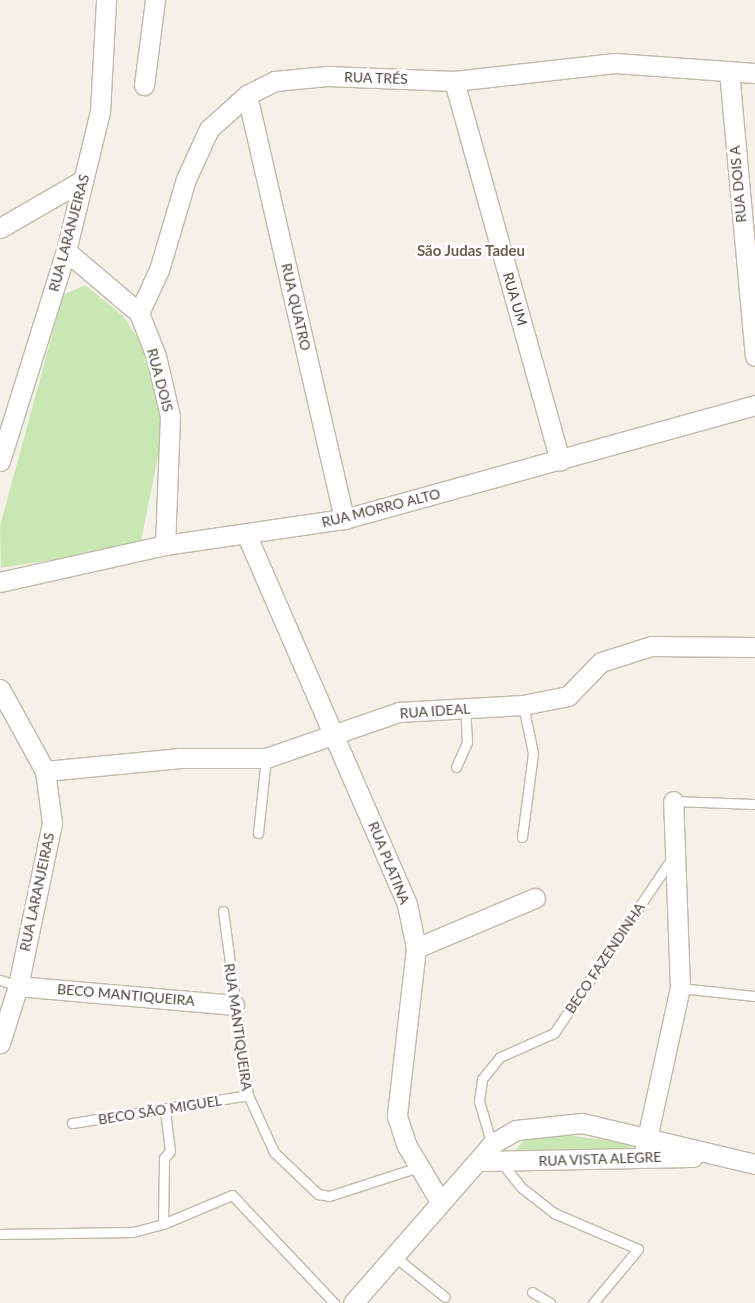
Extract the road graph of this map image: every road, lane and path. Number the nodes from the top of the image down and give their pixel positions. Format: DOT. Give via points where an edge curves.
graph roads {
  1 [pos="106,0"];
  2 [pos="155,0"];
  3 [pos="730,71"];
  4 [pos="755,73"];
  5 [pos="454,81"];
  6 [pos="144,85"];
  7 [pos="248,95"];
  8 [pos="83,180"];
  9 [pos="748,225"];
  10 [pos="0,228"];
  11 [pos="66,251"];
  12 [pos="139,313"];
  13 [pos="755,356"];
  14 [pos="755,405"];
  15 [pos="560,460"];
  16 [pos="0,461"];
  17 [pos="344,519"];
  18 [pos="247,536"];
  19 [pos="165,545"];
  20 [pos="0,582"];
  21 [pos="755,646"];
  22 [pos="0,689"];
  23 [pos="523,705"];
  24 [pos="465,708"];
  25 [pos="334,731"];
  26 [pos="266,758"];
  27 [pos="456,767"];
  28 [pos="45,771"];
  29 [pos="673,801"];
  30 [pos="755,804"];
  31 [pos="258,833"];
  32 [pos="522,837"];
  33 [pos="674,855"];
  34 [pos="535,898"];
  35 [pos="223,911"];
  36 [pos="416,948"];
  37 [pos="9,983"];
  38 [pos="680,988"];
  39 [pos="755,996"];
  40 [pos="234,1005"];
  41 [pos="0,1043"];
  42 [pos="248,1095"];
  43 [pos="166,1111"];
  44 [pos="72,1123"];
  45 [pos="646,1138"];
  46 [pos="492,1144"];
  47 [pos="720,1156"];
  48 [pos="643,1157"];
  49 [pos="479,1161"];
  50 [pos="500,1161"];
  51 [pos="755,1164"];
  52 [pos="419,1167"];
  53 [pos="441,1203"];
  54 [pos="163,1224"];
  55 [pos="0,1234"];
  56 [pos="394,1256"];
  57 [pos="532,1292"];
  58 [pos="446,1297"];
  59 [pos="334,1303"];
  60 [pos="353,1303"];
  61 [pos="550,1303"];
  62 [pos="593,1303"];
  1 -- 8 [label="street, RUA LARANJEIRAS" via="100,112"];
  2 -- 6 [label="street"];
  3 -- 4 [label="street, RUA TRÉS"];
  3 -- 5 [label="street, RUA TRÉS" via="615,63"];
  3 -- 9 [label="street, RUA DOIS A"];
  5 -- 7 [label="street, RUA TRÉS" via="327,76 275,81"];
  5 -- 15 [label="street, RUA UM"];
  7 -- 12 [label="street, RUA TRÉS" via="209,129 186,179 159,270"];
  7 -- 17 [label="street, RUA QUATRO"];
  8 -- 10 [label="street"];
  8 -- 11 [label="street, RUA LARANJEIRAS"];
  9 -- 13 [label="street, RUA DOIS A"];
  11 -- 12 [label="street, RUA DOIS"];
  11 -- 16 [label="street, RUA LARANJEIRAS"];
  12 -- 19 [label="street, RUA DOIS" via="156,356 170,416"];
  14 -- 15 [label="street, RUA MORRO ALTO"];
  15 -- 17 [label="street, RUA MORRO ALTO"];
  17 -- 18 [label="street, RUA MORRO ALTO"];
  18 -- 19 [label="street, RUA MORRO ALTO"];
  18 -- 25 [label="street, RUA PLATINA"];
  19 -- 20 [label="street, RUA MORRO ALTO"];
  21 -- 23 [label="street, RUA IDEAL" via="651,646 601,662 568,696"];
  22 -- 28 [label="street, RUA LARANJEIRAS"];
  23 -- 24 [label="street, RUA IDEAL"];
  23 -- 32 [label="lane" via="533,754"];
  24 -- 25 [label="street, RUA IDEAL" via="399,712"];
  24 -- 27 [label="lane" via="467,742"];
  25 -- 26 [label="street, RUA IDEAL"];
  25 -- 36 [label="street, RUA PLATINA" via="407,904"];
  26 -- 28 [label="street, RUA IDEAL" via="180,758"];
  26 -- 31 [label="lane"];
  28 -- 37 [label="street, RUA LARANJEIRAS" via="52,823"];
  29 -- 30 [label="lane"];
  29 -- 33 [label="street"];
  33 -- 38 [label="street"];
  33 -- 46 [label="lane, BECO FAZENDINHA" via="596,977 554,1033 500,1057 482,1079 479,1101"];
  34 -- 36 [label="street"];
  35 -- 40 [label="lane, RUA MANTIQUEIRA"];
  36 -- 52 [label="street, RUA PLATINA" via="397,1116"];
  37 -- 40 [label="street, BECO MANTIQUEIRA"];
  37 -- 41 [label="street, RUA LARANJEIRAS"];
  38 -- 39 [label="lane"];
  38 -- 45 [label="street"];
  40 -- 42 [label="lane, RUA MANTIQUEIRA"];
  42 -- 43 [label="lane, BECO SÃO MIGUEL"];
  42 -- 52 [label="lane, RUA MANTIQUEIRA" via="274,1152 318,1194 329,1196"];
  43 -- 44 [label="lane, BECO SÃO MIGUEL"];
  43 -- 54 [label="lane" via="170,1151 164,1158"];
  45 -- 46 [label="street, RUA VISTA ALEGRE" via="582,1123 516,1130"];
  45 -- 47 [label="street, RUA VISTA ALEGRE"];
  45 -- 48 [label="street"];
  46 -- 49 [label="street, RUA VISTA ALEGRE"];
  46 -- 50 [label="lane, BECO FAZENDINHA"];
  47 -- 48 [label="street, RUA VISTA ALEGRE"];
  47 -- 51 [label="street, RUA VISTA ALEGRE"];
  48 -- 50 [label="street, RUA VISTA ALEGRE"];
  49 -- 50 [label="street, RUA VISTA ALEGRE"];
  49 -- 53 [label="street, RUA VISTA ALEGRE"];
  50 -- 62 [label="lane, BECO FAZENDINHA" via="522,1188 554,1213 638,1249"];
  52 -- 53 [label="street, RUA PLATINA"];
  53 -- 56 [label="street, RUA VISTA ALEGRE"];
  54 -- 55 [label="lane" via="133,1232"];
  54 -- 59 [label="lane" via="232,1195"];
  56 -- 58 [label="lane"];
  56 -- 60 [label="street, RUA VISTA ALEGRE"];
  57 -- 61 [label="lane"];
}
